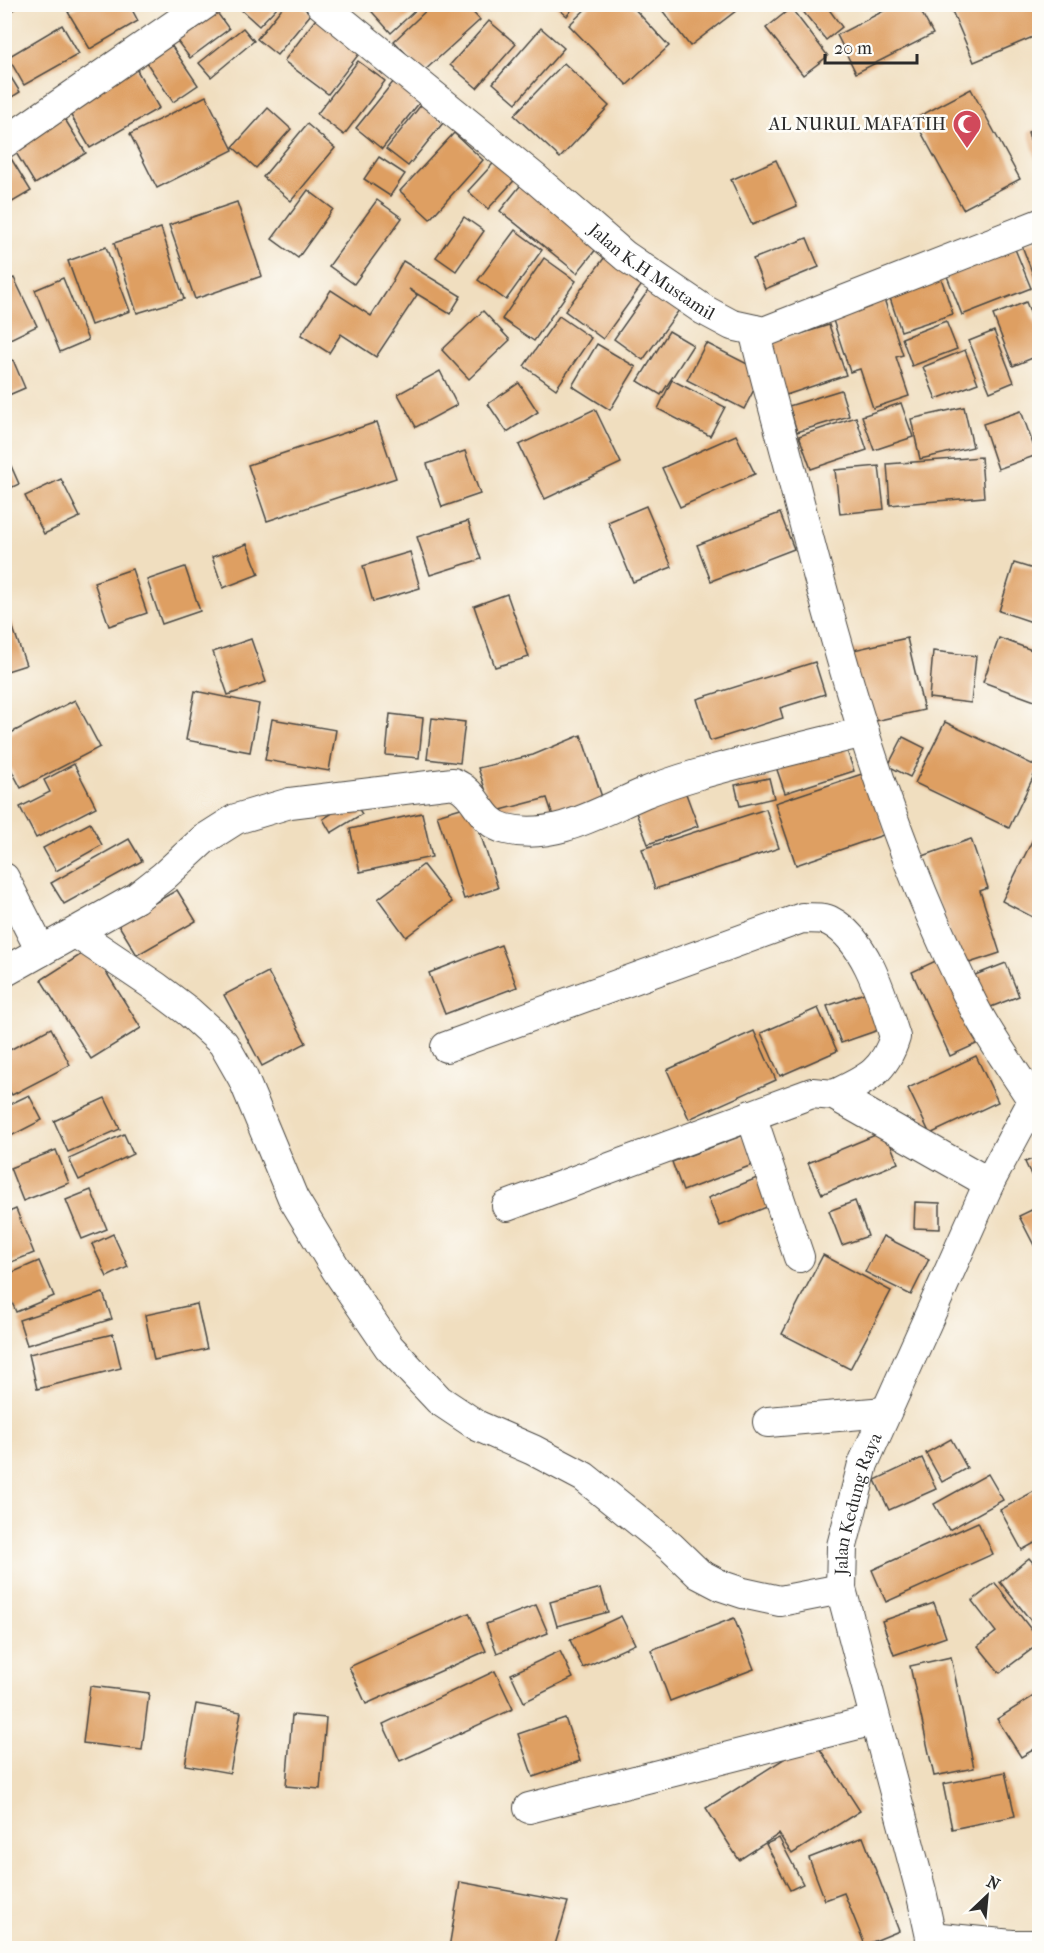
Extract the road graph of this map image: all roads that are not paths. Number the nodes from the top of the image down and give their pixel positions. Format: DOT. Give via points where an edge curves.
graph roads {
  1 [pos="205,4"];
  2 [pos="321,4"];
  3 [pos="4,143"];
  4 [pos="1040,224"];
  5 [pos="754,330"];
  6 [pos="864,732"];
  7 [pos="4,878"];
  8 [pos="76,933"];
  9 [pos="41,951"];
  10 [pos="4,972"];
  11 [pos="446,1047"];
  12 [pos="1036,1094"];
  13 [pos="834,1095"];
  14 [pos="751,1114"];
  15 [pos="989,1183"];
  16 [pos="507,1206"];
  17 [pos="799,1257"];
  18 [pos="885,1412"];
  19 [pos="768,1422"];
  20 [pos="841,1589"];
  21 [pos="874,1719"];
  22 [pos="529,1808"];
  23 [pos="931,1943"];
  24 [pos="1040,1945"];
  1 -- 3 [label="street"];
  2 -- 5 [label="street, Jalan K.H Mustamil" via="625,256 704,310 732,325"];
  4 -- 5 [label="street, Jalan K.H Mustamil" via="764,332"];
  5 -- 6 [label="street" via="814,561"];
  6 -- 8 [label="street" via="696,775 544,832 518,832 490,823 465,788 453,783 290,803 236,819 218,829 136,898"];
  6 -- 12 [label="street" via="936,929 976,1011"];
  7 -- 9 [label="street"];
  8 -- 9 [label="street"];
  8 -- 20 [label="street" via="156,987 223,1043 243,1078 293,1198 389,1347 439,1400 478,1426 584,1477 699,1574 722,1586 780,1601"];
  9 -- 10 [label="street"];
  11 -- 13 [label="street" via="802,918 828,919 849,935 877,981 895,1037 883,1065 861,1082"];
  12 -- 15 [label="street, Jalan Kedung Raya"];
  13 -- 14 [label="street" via="812,1093"];
  13 -- 15 [label="street"];
  14 -- 16 [label="street"];
  14 -- 17 [label="street"];
  15 -- 18 [label="street, Jalan Kedung Raya"];
  18 -- 19 [label="street"];
  18 -- 20 [label="street, Jalan Kedung Raya" via="862,1464 851,1507 842,1546"];
  20 -- 21 [label="street, Jalan Kedung Raya"];
  21 -- 22 [label="street"];
  21 -- 23 [label="street, Jalan Kedung Raya" via="921,1891"];
  23 -- 24 [label="street"];
}
